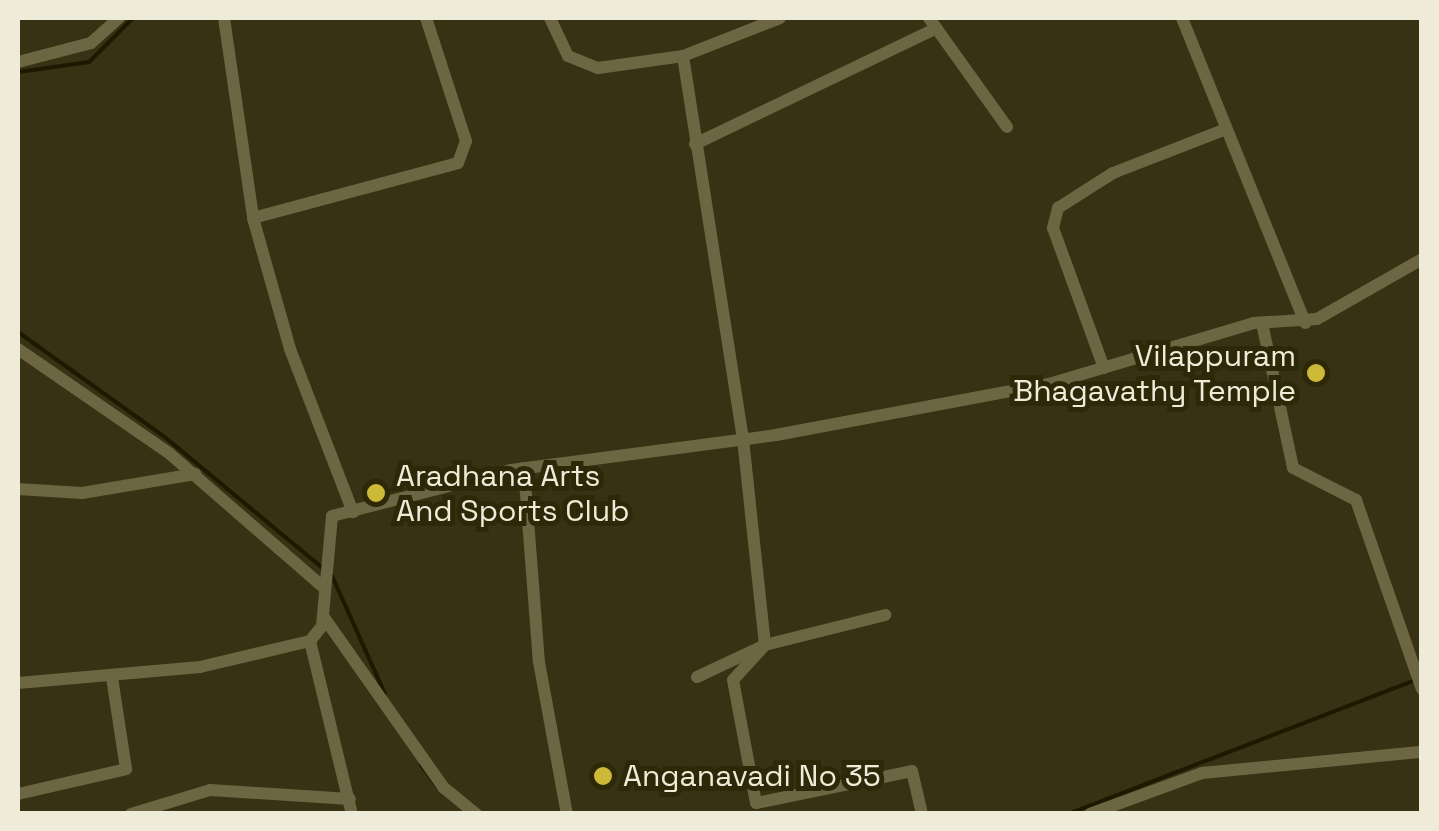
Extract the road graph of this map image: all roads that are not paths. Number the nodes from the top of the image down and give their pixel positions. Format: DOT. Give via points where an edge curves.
graph roads {
  1 [pos="119,18"];
  2 [pos="224,18"];
  3 [pos="426,18"];
  4 [pos="550,18"];
  5 [pos="780,18"];
  6 [pos="1182,18"];
  7 [pos="933,23"];
  8 [pos="683,56"];
  9 [pos="18,62"];
  10 [pos="1007,127"];
  11 [pos="1224,130"];
  12 [pos="695,144"];
  13 [pos="253,218"];
  14 [pos="1422,259"];
  15 [pos="1262,323"];
  16 [pos="1305,323"];
  17 [pos="18,348"];
  18 [pos="1104,368"];
  19 [pos="743,439"];
  20 [pos="524,468"];
  21 [pos="195,474"];
  22 [pos="18,488"];
  23 [pos="353,512"];
  24 [pos="321,584"];
  25 [pos="885,615"];
  26 [pos="323,616"];
  27 [pos="310,641"];
  28 [pos="765,645"];
  29 [pos="112,677"];
  30 [pos="697,677"];
  31 [pos="18,682"];
  32 [pos="1421,687"];
  33 [pos="1422,752"];
  34 [pos="18,794"];
  35 [pos="351,806"];
  36 [pos="132,814"];
  37 [pos="476,814"];
  38 [pos="568,814"];
  39 [pos="922,814"];
  40 [pos="1090,814"];
  1 -- 9 [label="street" via="91,43"];
  2 -- 13 [label="street"];
  3 -- 13 [label="street" via="466,141 458,163"];
  4 -- 8 [label="street" via="568,56 586,66"];
  5 -- 8 [label="street"];
  6 -- 11 [label="street"];
  7 -- 10 [label="street"];
  7 -- 12 [label="street"];
  8 -- 12 [label="street"];
  11 -- 16 [label="street"];
  11 -- 18 [label="street" via="1113,173 1058,208 1053,228"];
  12 -- 19 [label="street"];
  13 -- 23 [label="street" via="290,349"];
  14 -- 16 [label="street"];
  15 -- 16 [label="street"];
  15 -- 18 [label="street"];
  15 -- 32 [label="street" via="1294,468 1356,500"];
  17 -- 21 [label="street"];
  18 -- 19 [label="street"];
  19 -- 20 [label="street"];
  19 -- 28 [label="street"];
  20 -- 23 [label="street"];
  20 -- 38 [label="street" via="540,662"];
  21 -- 22 [label="street" via="82,492"];
  21 -- 24 [label="street" via="284,560"];
  23 -- 24 [label="street" via="329,518"];
  24 -- 26 [label="street"];
  25 -- 28 [label="street"];
  26 -- 27 [label="street"];
  26 -- 37 [label="street" via="443,787"];
  27 -- 29 [label="street"];
  27 -- 35 [label="street"];
  28 -- 30 [label="street"];
  28 -- 39 [label="street" via="734,680 756,803 912,772"];
  29 -- 31 [label="street"];
  29 -- 34 [label="street" via="126,769"];
  33 -- 40 [label="street" via="1202,773"];
  35 -- 36 [label="street" via="210,790"];
}
